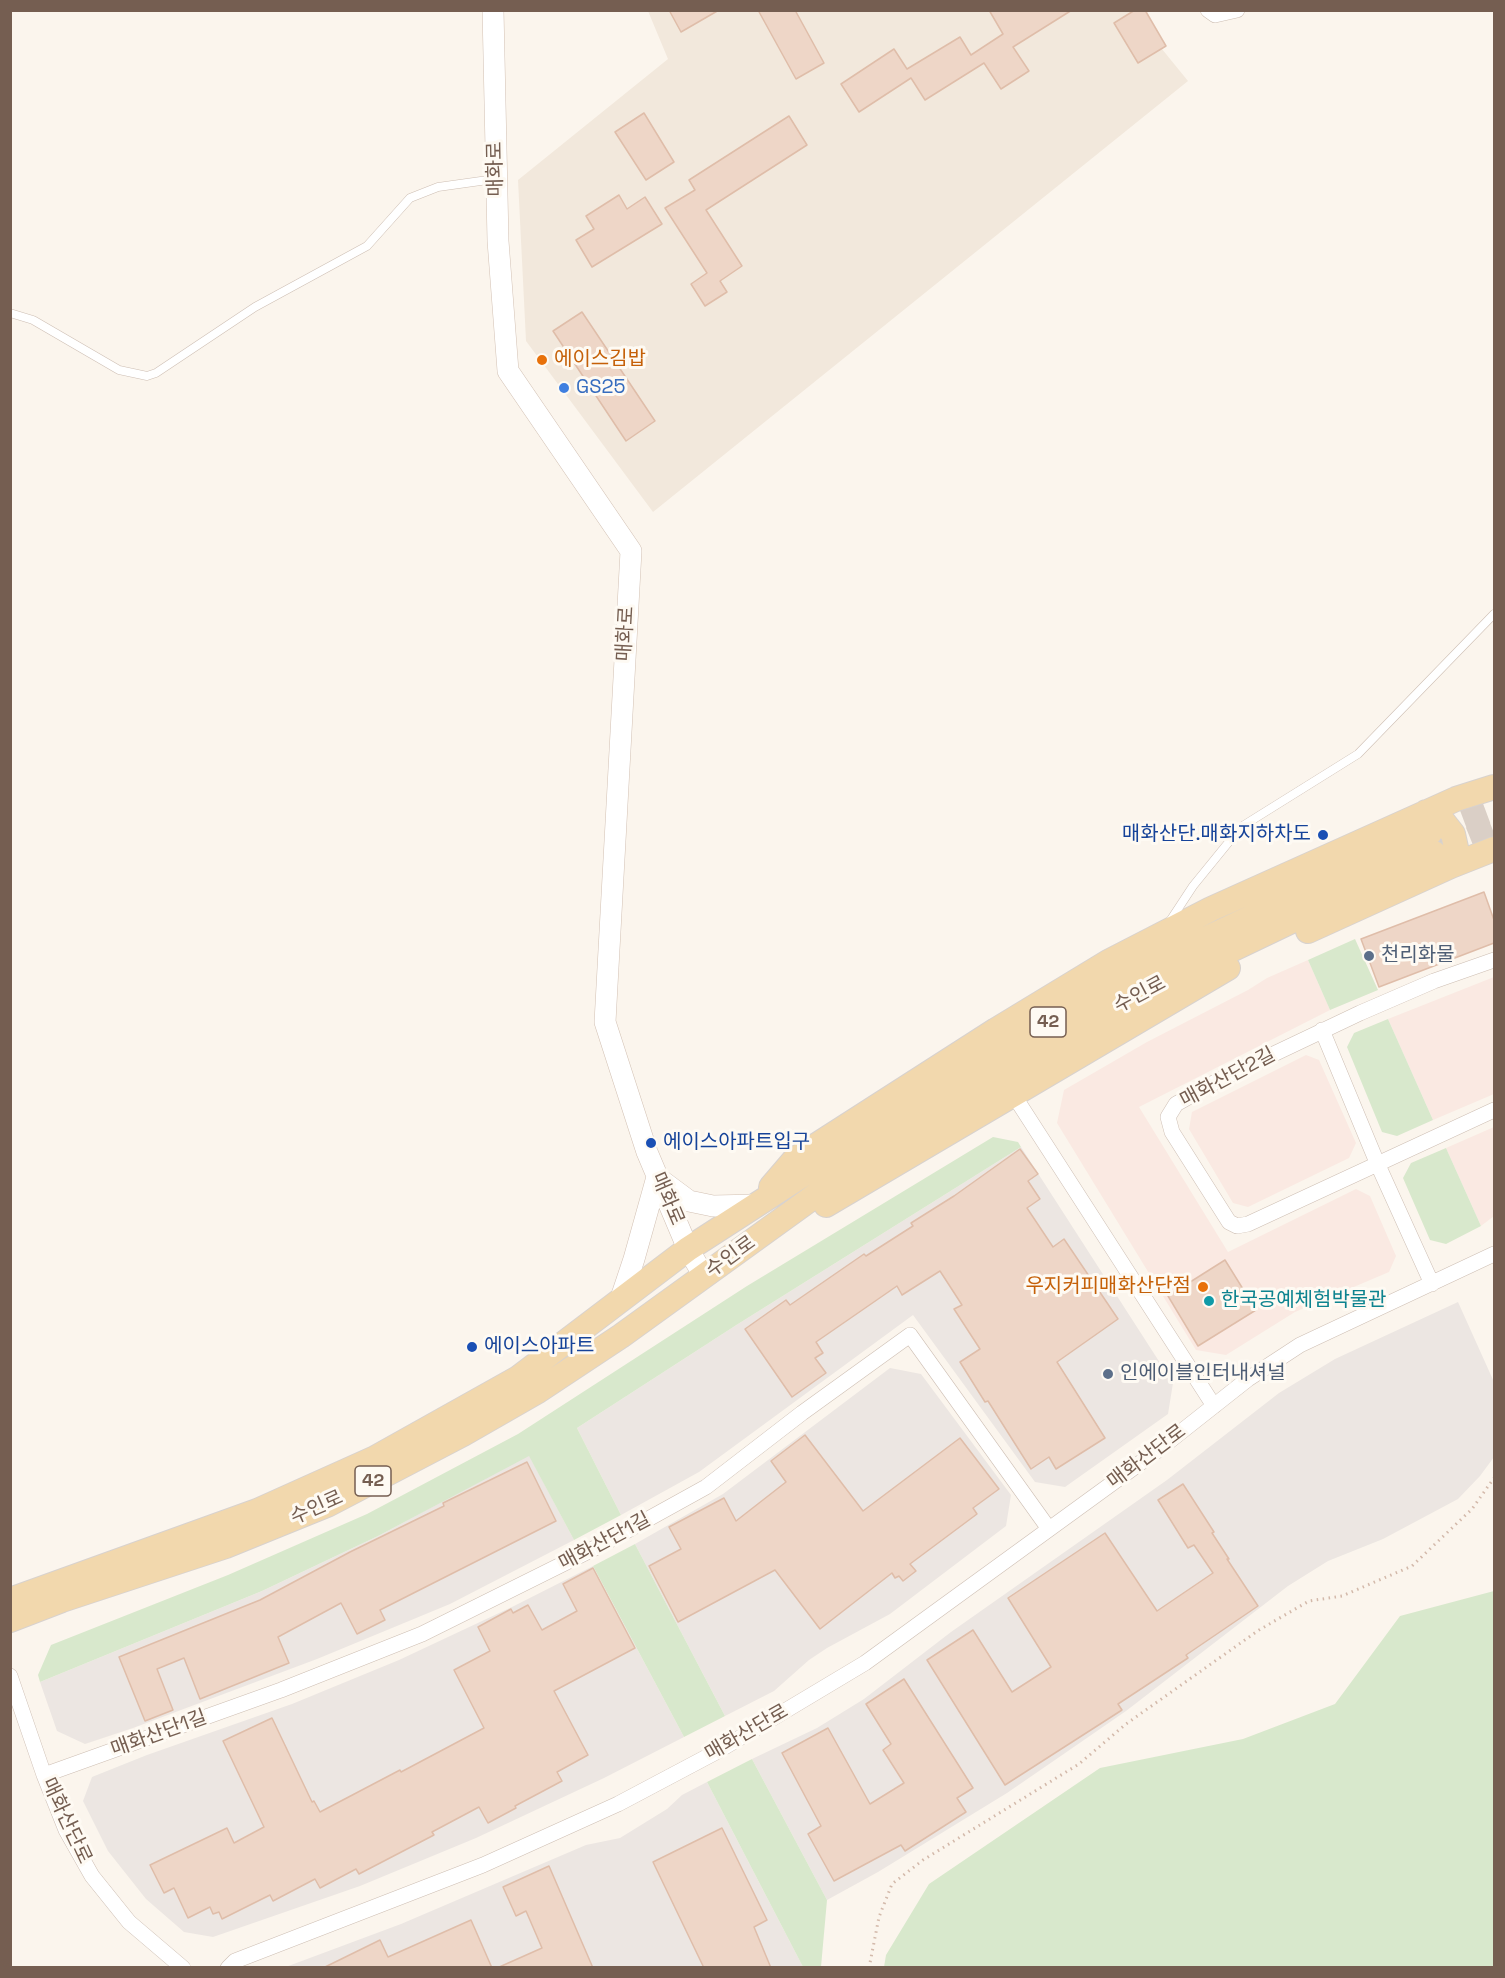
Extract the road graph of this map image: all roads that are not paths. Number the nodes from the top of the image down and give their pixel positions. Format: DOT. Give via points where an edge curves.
graph roads {
  1 [pos="493,10"];
  2 [pos="1237,10"];
  3 [pos="1212,12"];
  4 [pos="496,179"];
  5 [pos="10,313"];
  6 [pos="1494,614"];
  7 [pos="1494,787"];
  8 [pos="1436,841"];
  9 [pos="1494,849"];
  10 [pos="1161,934"];
  11 [pos="1494,960"];
  12 [pos="1322,1030"];
  13 [pos="1013,1094"];
  14 [pos="1494,1110"];
  15 [pos="1378,1165"];
  16 [pos="657,1177"];
  17 [pos="757,1205"];
  18 [pos="776,1224"];
  19 [pos="688,1250"];
  20 [pos="1494,1254"];
  21 [pos="704,1276"];
  22 [pos="1432,1284"];
  23 [pos="620,1301"];
  24 [pos="1214,1406"];
  25 [pos="1049,1529"];
  26 [pos="10,1600"];
  27 [pos="10,1620"];
  28 [pos="10,1676"];
  29 [pos="44,1775"];
  30 [pos="183,1968"];
  31 [pos="228,1968"];
  1 -- 4 [label="street, 매화로"];
  2 -- 3 [label="street"];
  4 -- 5 [label="lane" via="438,187 410,198 367,246 255,307 147,376 119,370 33,320"];
  4 -- 16 [label="street, 매화로" via="508,371 631,551 605,1022"];
  6 -- 10 [label="lane" via="1358,754 1241,827 1192,886"];
  7 -- 8 [label="main road" via="1456,800"];
  8 -- 9 [label="main road"];
  8 -- 10 [label="main road" via="1210,909"];
  8 -- 13 [label="main road"];
  8 -- 17 [label="main road, 수인로 / 42" via="1120,979 950,1080"];
  8 -- 18 [label="main road, 수인로 / 42" via="1139,994 928,1118"];
  10 -- 17 [label="main road" via="996,1030 795,1159"];
  11 -- 12 [label="street, 매화산단2길" via="1434,981"];
  12 -- 15 [label="street"];
  12 -- 15 [label="street, 매화산단2길" via="1176,1104 1168,1117 1172,1132 1230,1222 1237,1226"];
  13 -- 18 [label="main road" via="821,1208"];
  13 -- 24 [label="street"];
  14 -- 15 [label="street, 매화산단2길"];
  15 -- 22 [label="street"];
  16 -- 17 [label="street" via="689,1201 713,1206"];
  16 -- 19 [label="street, 매화로"];
  16 -- 23 [label="street"];
  17 -- 19 [label="main road, 수인로 / 42"];
  18 -- 21 [label="main road, 수인로 / 42"];
  19 -- 21 [label="street, 매화로"];
  19 -- 23 [label="main road, 수인로 / 42"];
  20 -- 22 [label="street, 매화산단로"];
  21 -- 27 [label="main road, 수인로 / 42" via="538,1391 327,1505 226,1546"];
  22 -- 24 [label="street, 매화산단로" via="1300,1345"];
  23 -- 26 [label="main road, 수인로 / 42" via="518,1378 375,1458 256,1511"];
  24 -- 25 [label="street, 매화산단로"];
  25 -- 29 [label="street, 매화산단1길" via="910,1335 706,1487 603,1544 422,1634 281,1690"];
  25 -- 31 [label="street, 매화산단로" via="865,1663 708,1756 618,1804 483,1865 235,1961"];
  28 -- 29 [label="street, 매화산단로"];
  29 -- 30 [label="street, 매화산단로" via="66,1830 92,1876 129,1922"];
}
